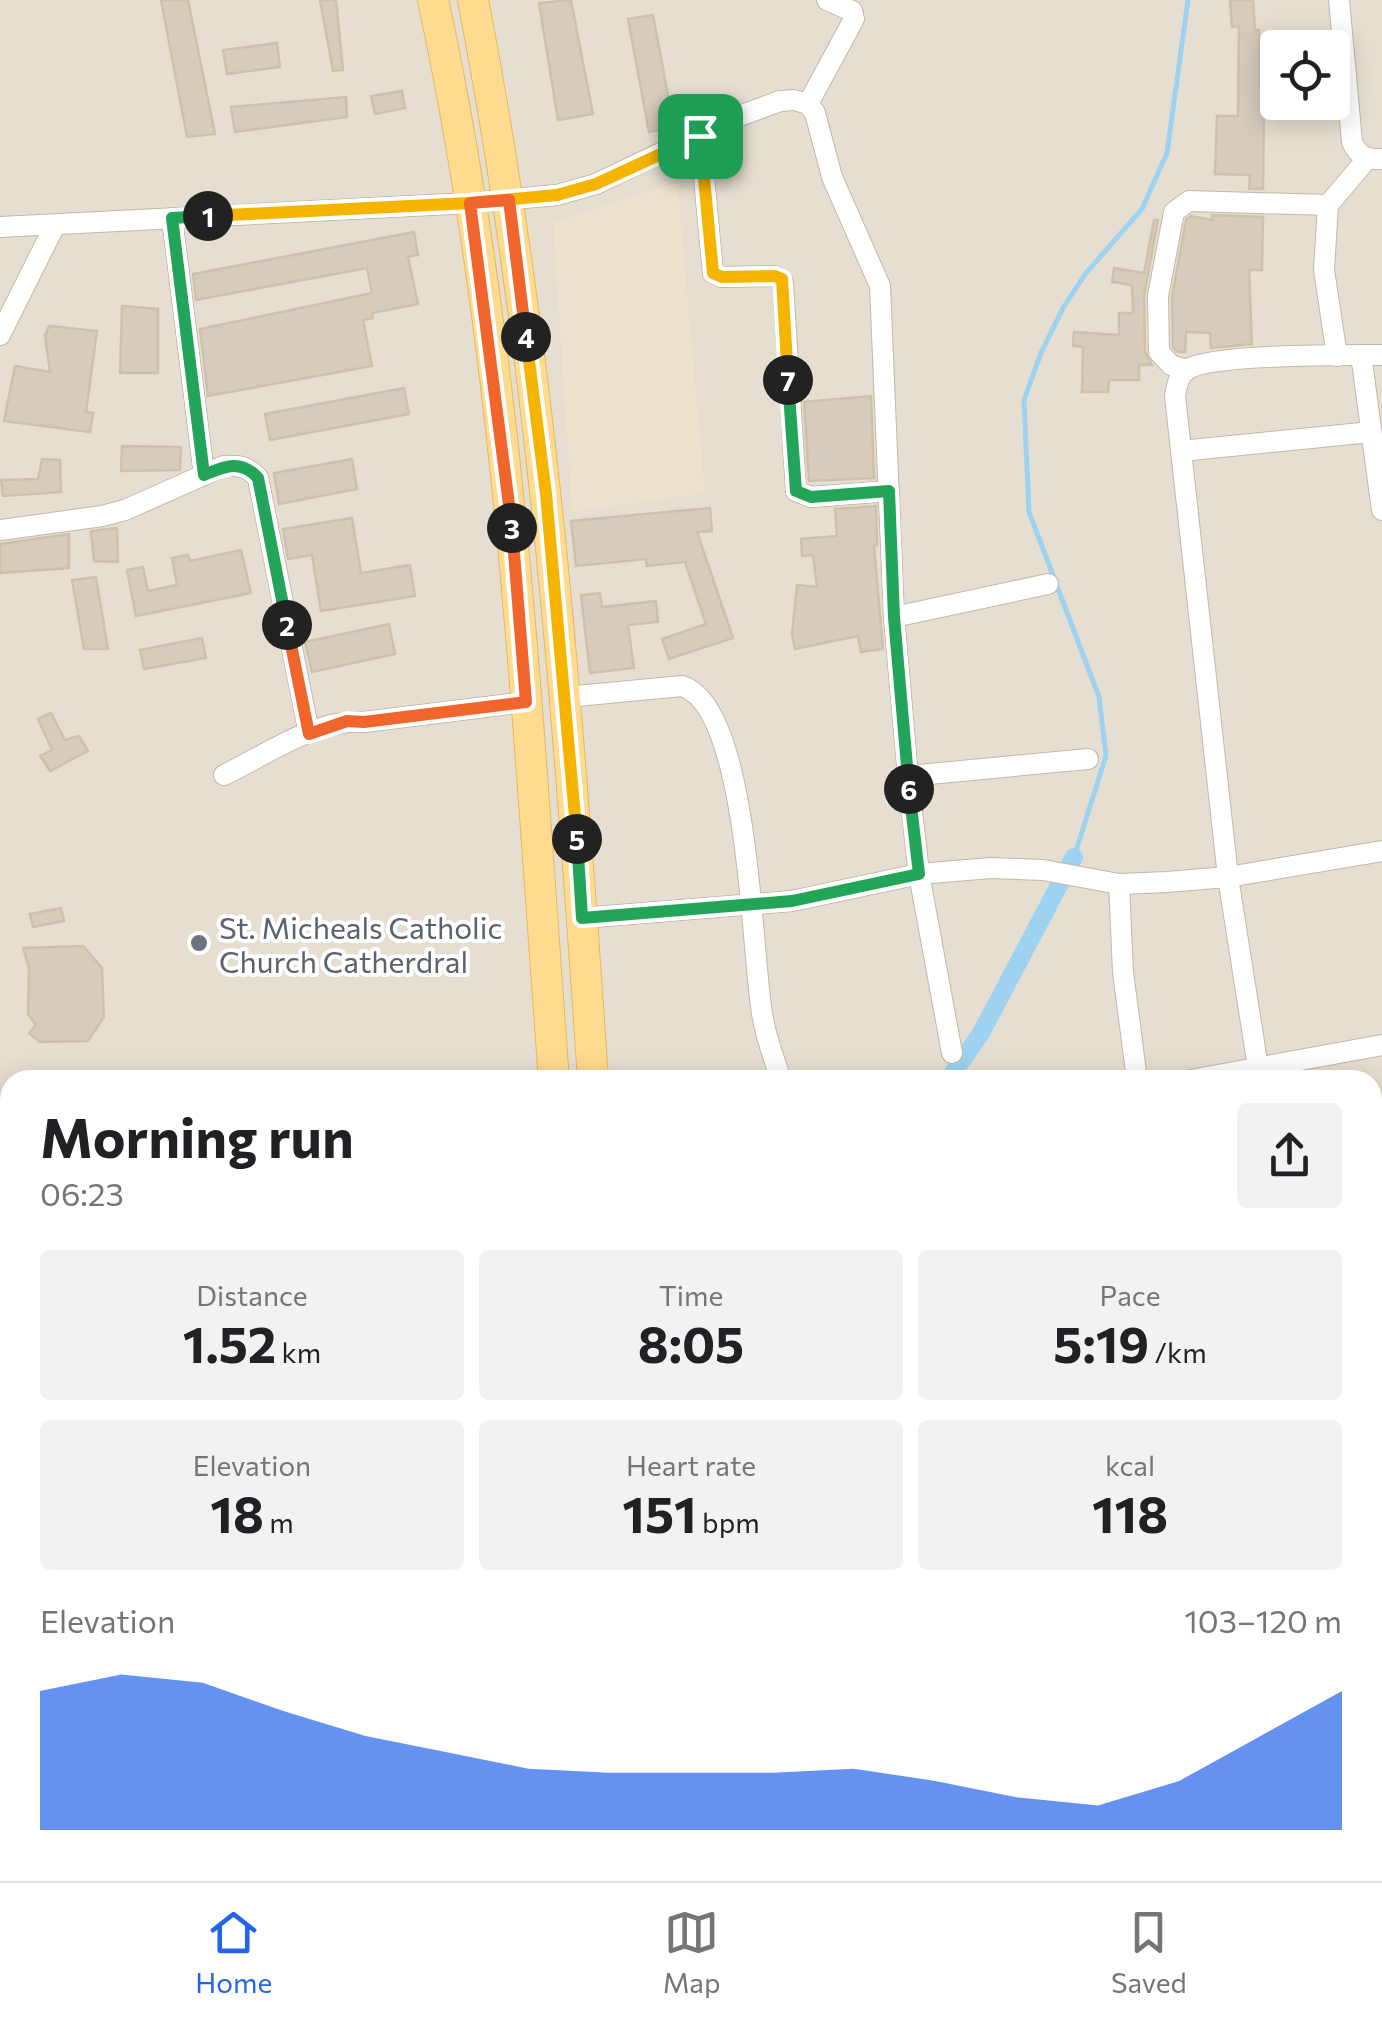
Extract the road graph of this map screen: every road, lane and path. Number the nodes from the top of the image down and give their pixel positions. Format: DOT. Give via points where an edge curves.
graph roads {
  1 [pos="433,0"];
  2 [pos="473,0"];
  3 [pos="826,0"];
  4 [pos="1339,0"];
  5 [pos="808,104"];
  6 [pos="700,136"];
  7 [pos="1375,159"];
  8 [pos="509,200"];
  9 [pos="470,203"];
  10 [pos="1328,205"];
  11 [pos="172,218"];
  12 [pos="55,225"];
  13 [pos="0,227"];
  14 [pos="0,335"];
  15 [pos="1371,355"];
  16 [pos="1337,356"];
  17 [pos="1186,370"];
  18 [pos="1371,432"];
  19 [pos="1181,451"];
  20 [pos="204,475"];
  21 [pos="889,491"];
  22 [pos="1382,510"];
  23 [pos="0,530"];
  24 [pos="1048,584"];
  25 [pos="894,617"];
  26 [pos="566,697"];
  27 [pos="526,702"];
  28 [pos="309,734"];
  29 [pos="1088,758"];
  30 [pos="224,775"];
  31 [pos="908,776"];
  32 [pos="1382,851"];
  33 [pos="919,874"];
  34 [pos="1228,877"];
  35 [pos="1120,884"];
  36 [pos="751,905"];
  37 [pos="582,918"];
  38 [pos="1382,1045"];
  39 [pos="952,1053"];
  40 [pos="553,1070"];
  41 [pos="591,1070"];
  42 [pos="778,1070"];
  43 [pos="1136,1070"];
  44 [pos="1258,1070"];
  45 [pos="1276,1070"];
  1 -- 9 [label="main road"];
  2 -- 8 [label="main road"];
  3 -- 5 [label="street" via="852,11 854,20"];
  4 -- 7 [label="street" via="1352,142"];
  5 -- 6 [label="street" via="780,102"];
  5 -- 21 [label="street" via="880,286"];
  6 -- 8 [label="street" via="596,184"];
  6 -- 21 [label="street" via="713,273 782,279 796,491 811,497"];
  7 -- 10 [label="street"];
  8 -- 9 [label="street"];
  8 -- 26 [label="main road"];
  9 -- 11 [label="street"];
  9 -- 27 [label="main road" via="509,485"];
  10 -- 16 [label="street" via="1324,270"];
  10 -- 17 [label="street" via="1214,200 1189,202 1174,212 1158,296 1159,352"];
  11 -- 12 [label="street"];
  11 -- 20 [label="street"];
  12 -- 13 [label="street"];
  12 -- 14 [label="street"];
  15 -- 16 [label="street"];
  15 -- 18 [label="street"];
  16 -- 17 [label="street" via="1218,360"];
  17 -- 19 [label="street" via="1175,396"];
  18 -- 19 [label="street"];
  18 -- 22 [label="street"];
  19 -- 34 [label="street"];
  20 -- 23 [label="street" via="125,510"];
  20 -- 28 [label="street" via="238,465 258,478"];
  21 -- 25 [label="street"];
  24 -- 25 [label="street"];
  25 -- 31 [label="street"];
  26 -- 36 [label="street" via="695,690 734,776"];
  26 -- 37 [label="main road"];
  27 -- 28 [label="street" via="347,721"];
  27 -- 40 [label="main road"];
  28 -- 30 [label="street"];
  29 -- 31 [label="street"];
  31 -- 33 [label="street"];
  32 -- 34 [label="street"];
  33 -- 35 [label="street" via="1004,868"];
  33 -- 36 [label="street"];
  33 -- 39 [label="street"];
  34 -- 35 [label="street"];
  34 -- 44 [label="street"];
  35 -- 43 [label="street"];
  36 -- 37 [label="street"];
  36 -- 42 [label="street" via="761,1012"];
  37 -- 41 [label="main road"];
  38 -- 45 [label="street"];
}
